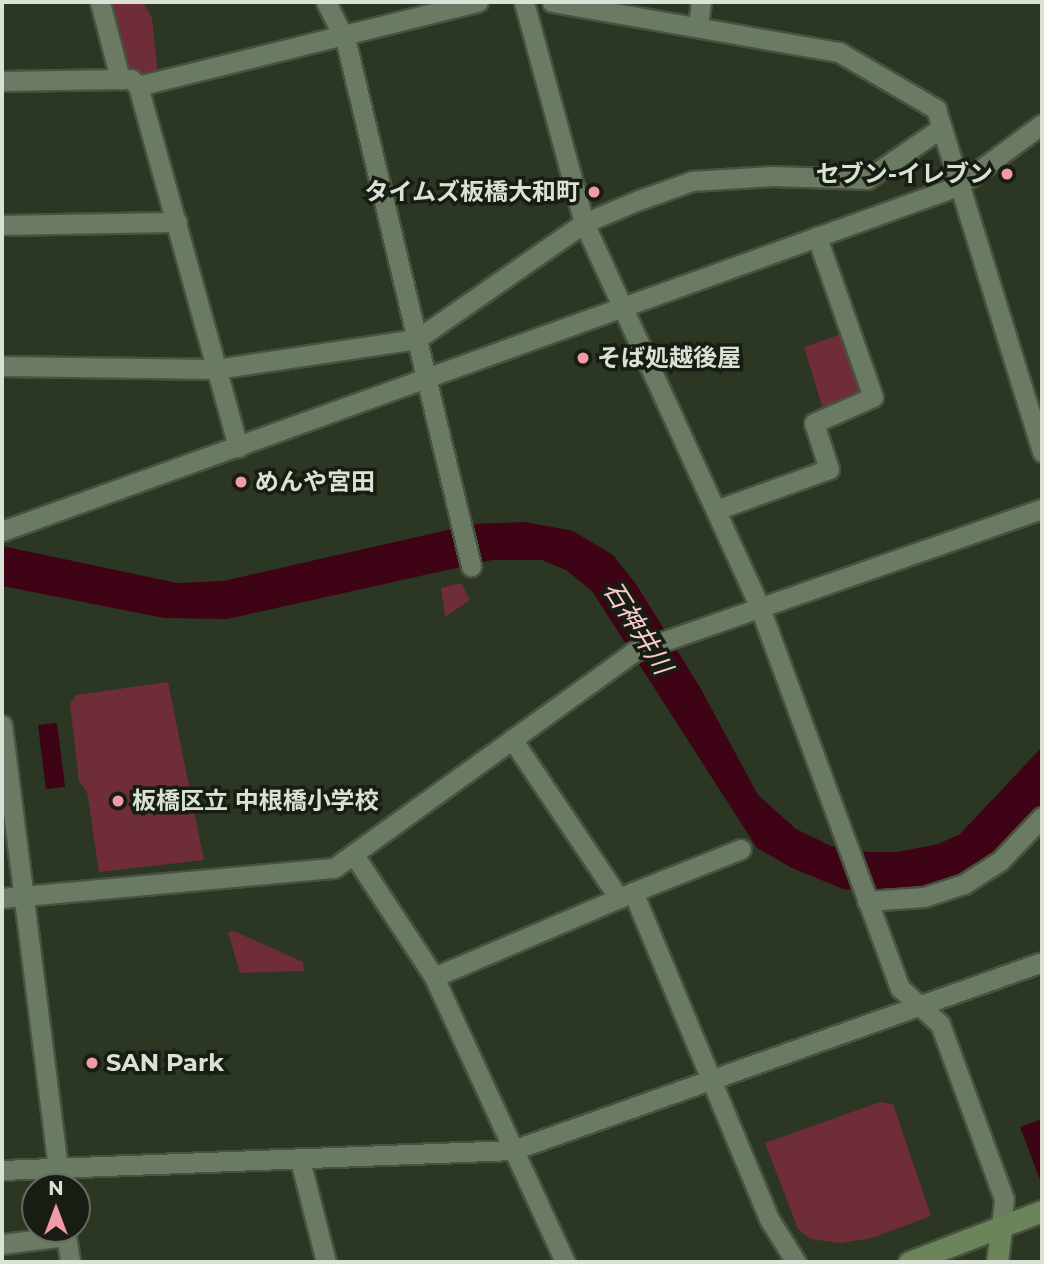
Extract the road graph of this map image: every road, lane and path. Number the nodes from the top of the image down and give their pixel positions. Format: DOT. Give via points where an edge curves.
graph roads {
  1 [pos="100,2"];
  2 [pos="326,2"];
  3 [pos="478,2"];
  4 [pos="524,2"];
  5 [pos="552,2"];
  6 [pos="701,2"];
  7 [pos="441,6"];
  8 [pos="698,26"];
  9 [pos="342,35"];
  10 [pos="2,81"];
  11 [pos="129,82"];
  12 [pos="1042,124"];
  13 [pos="941,128"];
  14 [pos="958,186"];
  15 [pos="177,222"];
  16 [pos="584,223"];
  17 [pos="2,225"];
  18 [pos="817,237"];
  19 [pos="623,307"];
  20 [pos="417,339"];
  21 [pos="2,366"];
  22 [pos="216,369"];
  23 [pos="426,378"];
  24 [pos="238,447"];
  25 [pos="1042,452"];
  26 [pos="1042,509"];
  27 [pos="716,510"];
  28 [pos="2,531"];
  29 [pos="471,566"];
  30 [pos="760,608"];
  31 [pos="2,725"];
  32 [pos="512,739"];
  33 [pos="1042,817"];
  34 [pos="741,849"];
  35 [pos="354,855"];
  36 [pos="626,895"];
  37 [pos="25,896"];
  38 [pos="866,897"];
  39 [pos="2,898"];
  40 [pos="1042,962"];
  41 [pos="434,978"];
  42 [pos="921,1003"];
  43 [pos="709,1081"];
  44 [pos="513,1150"];
  45 [pos="300,1160"];
  46 [pos="2,1170"];
  47 [pos="26,1173"];
  48 [pos="59,1173"];
  49 [pos="91,1175"];
  50 [pos="1042,1211"];
  51 [pos="1000,1227"];
  52 [pos="21,1241"];
  53 [pos="67,1243"];
  54 [pos="2,1244"];
  55 [pos="69,1262"];
  56 [pos="326,1262"];
  57 [pos="565,1262"];
  58 [pos="796,1262"];
  59 [pos="909,1262"];
  60 [pos="997,1262"];
  1 -- 11 [label="street"];
  2 -- 9 [label="street"];
  3 -- 7 [label="street"];
  4 -- 16 [label="street"];
  5 -- 8 [label="street"];
  6 -- 8 [label="street"];
  7 -- 9 [label="street"];
  8 -- 13 [label="street" via="839,52 936,109"];
  9 -- 11 [label="street"];
  9 -- 20 [label="street"];
  10 -- 11 [label="street"];
  11 -- 15 [label="street"];
  12 -- 14 [label="street"];
  13 -- 14 [label="street"];
  13 -- 16 [label="street" via="867,179 772,176 692,181"];
  14 -- 18 [label="street"];
  14 -- 25 [label="street"];
  15 -- 17 [label="street"];
  15 -- 22 [label="street"];
  16 -- 19 [label="street"];
  16 -- 20 [label="street"];
  18 -- 19 [label="street"];
  18 -- 27 [label="street" via="873,397 814,423 829,468"];
  19 -- 23 [label="street"];
  19 -- 27 [label="street"];
  20 -- 22 [label="street"];
  20 -- 23 [label="street"];
  21 -- 22 [label="street"];
  22 -- 24 [label="street"];
  23 -- 24 [label="street"];
  23 -- 29 [label="street"];
  24 -- 28 [label="street"];
  26 -- 30 [label="street"];
  27 -- 30 [label="street"];
  30 -- 32 [label="street" via="633,652"];
  30 -- 38 [label="street"];
  31 -- 37 [label="street"];
  32 -- 35 [label="street"];
  32 -- 36 [label="street"];
  33 -- 38 [label="street" via="1000,861 964,884 924,897"];
  34 -- 36 [label="street"];
  35 -- 37 [label="street" via="334,868"];
  35 -- 41 [label="street"];
  36 -- 41 [label="street"];
  36 -- 43 [label="street"];
  37 -- 39 [label="street"];
  37 -- 48 [label="street"];
  38 -- 42 [label="street" via="900,988"];
  40 -- 42 [label="street"];
  41 -- 44 [label="street"];
  42 -- 43 [label="street"];
  42 -- 51 [label="street" via="940,1024 1004,1199"];
  43 -- 44 [label="street"];
  43 -- 58 [label="street" via="769,1219"];
  44 -- 45 [label="street"];
  44 -- 57 [label="street"];
  45 -- 49 [label="street"];
  45 -- 56 [label="street"];
  46 -- 47 [label="street"];
  50 -- 51 [label="street"];
  51 -- 59 [label="street"];
  51 -- 60 [label="street"];
  52 -- 54 [label="street"];
  53 -- 55 [label="street"];
}
